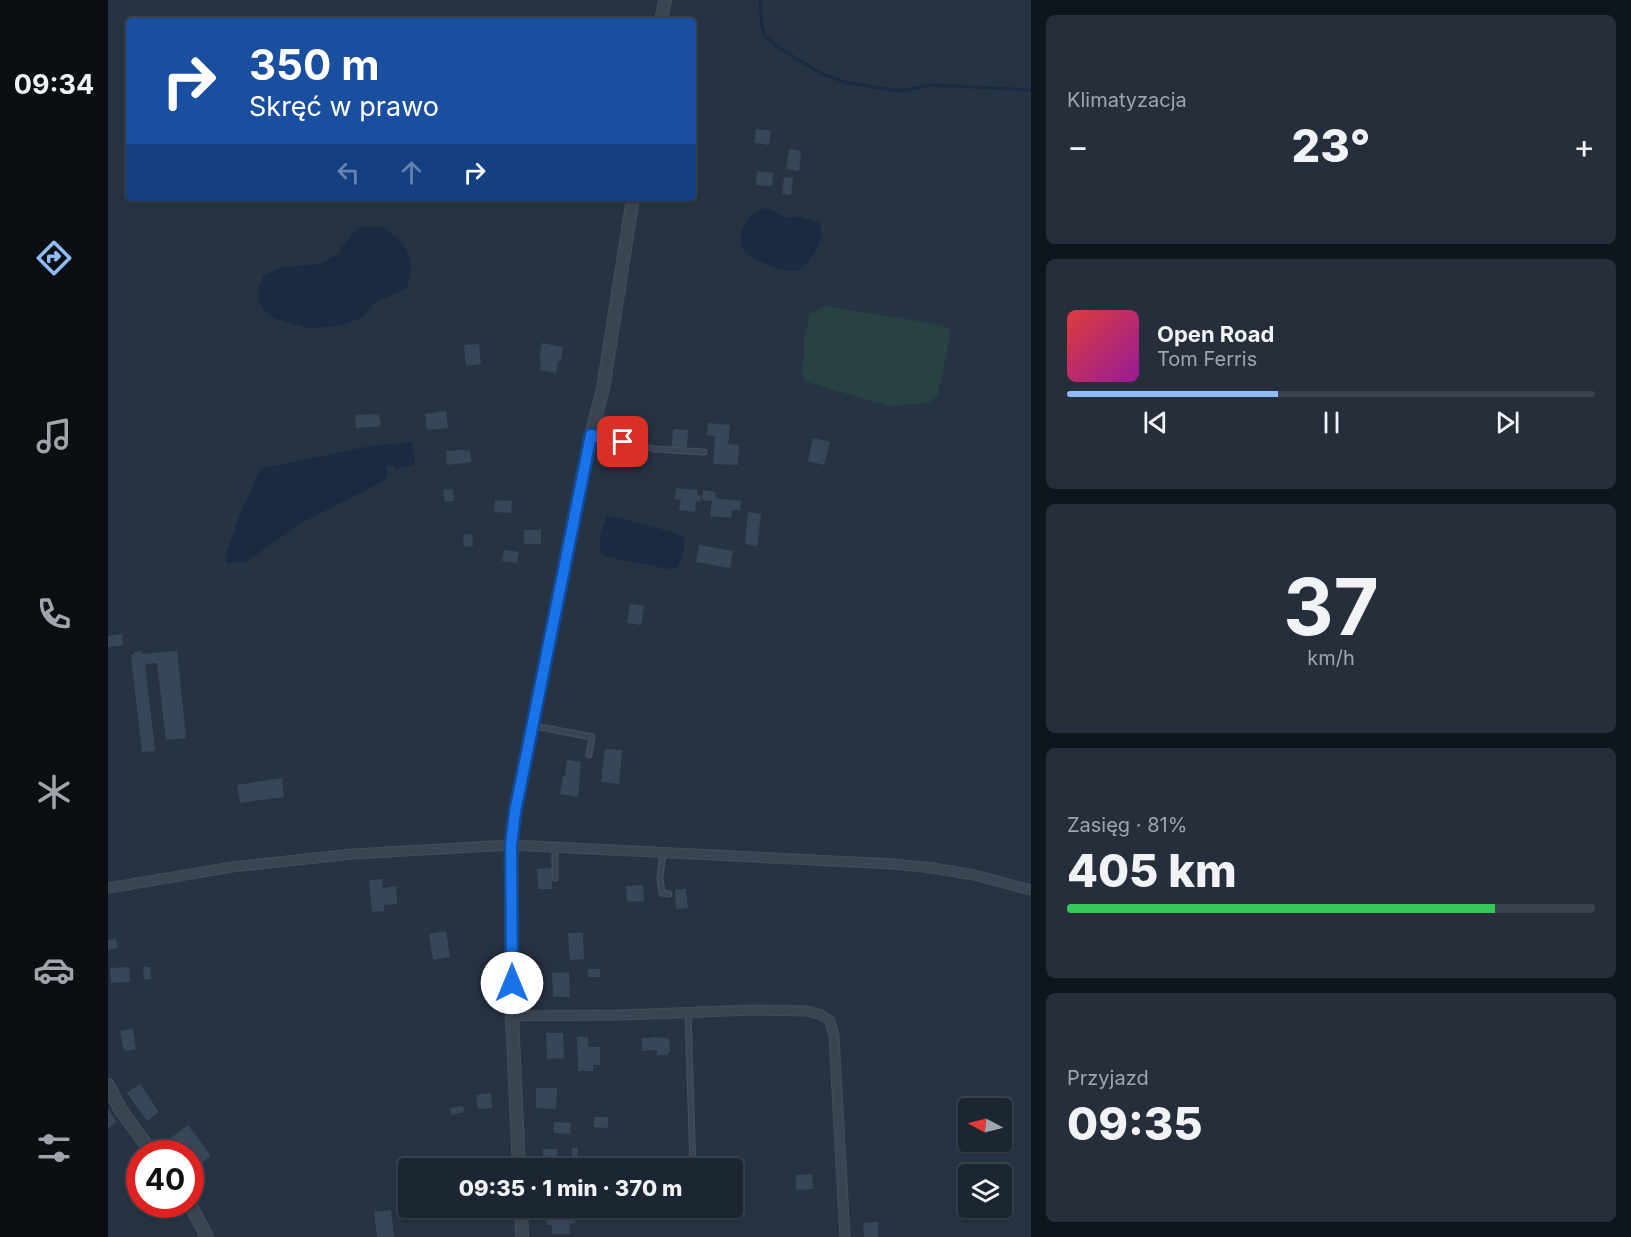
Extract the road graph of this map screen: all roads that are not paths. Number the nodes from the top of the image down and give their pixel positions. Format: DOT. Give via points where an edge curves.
graph roads {
  1 [pos="665,0"];
  2 [pos="662,18"];
  3 [pos="633,201"];
  4 [pos="591,435"];
  5 [pos="704,452"];
  6 [pos="532,726"];
  7 [pos="589,755"];
  8 [pos="511,845"];
  9 [pos="555,848"];
  10 [pos="663,853"];
  11 [pos="555,878"];
  12 [pos="108,888"];
  13 [pos="1031,890"];
  14 [pos="669,894"];
  15 [pos="688,1012"];
  16 [pos="512,1016"];
  17 [pos="108,1085"];
  18 [pos="143,1140"];
  19 [pos="519,1158"];
  20 [pos="693,1158"];
  21 [pos="197,1218"];
  22 [pos="521,1218"];
  23 [pos="207,1237"];
  24 [pos="522,1237"];
  25 [pos="844,1237"];
  1 -- 2 [label="street"];
  3 -- 4 [label="street" via="603,389"];
  4 -- 5 [label="lane" via="655,449"];
  4 -- 6 [label="street"];
  6 -- 7 [label="lane" via="592,737"];
  6 -- 8 [label="street"];
  8 -- 9 [label="street"];
  8 -- 12 [label="street" via="352,854 232,867"];
  8 -- 16 [label="street"];
  9 -- 10 [label="street"];
  9 -- 11 [label="lane"];
  10 -- 13 [label="street" via="894,864 974,875"];
  10 -- 14 [label="lane" via="662,893"];
  15 -- 16 [label="street"];
  15 -- 20 [label="lane"];
  15 -- 25 [label="street" via="807,1011 830,1021 834,1036"];
  16 -- 19 [label="street"];
  17 -- 18 [label="street"];
  21 -- 23 [label="street"];
  22 -- 24 [label="street"];
}
